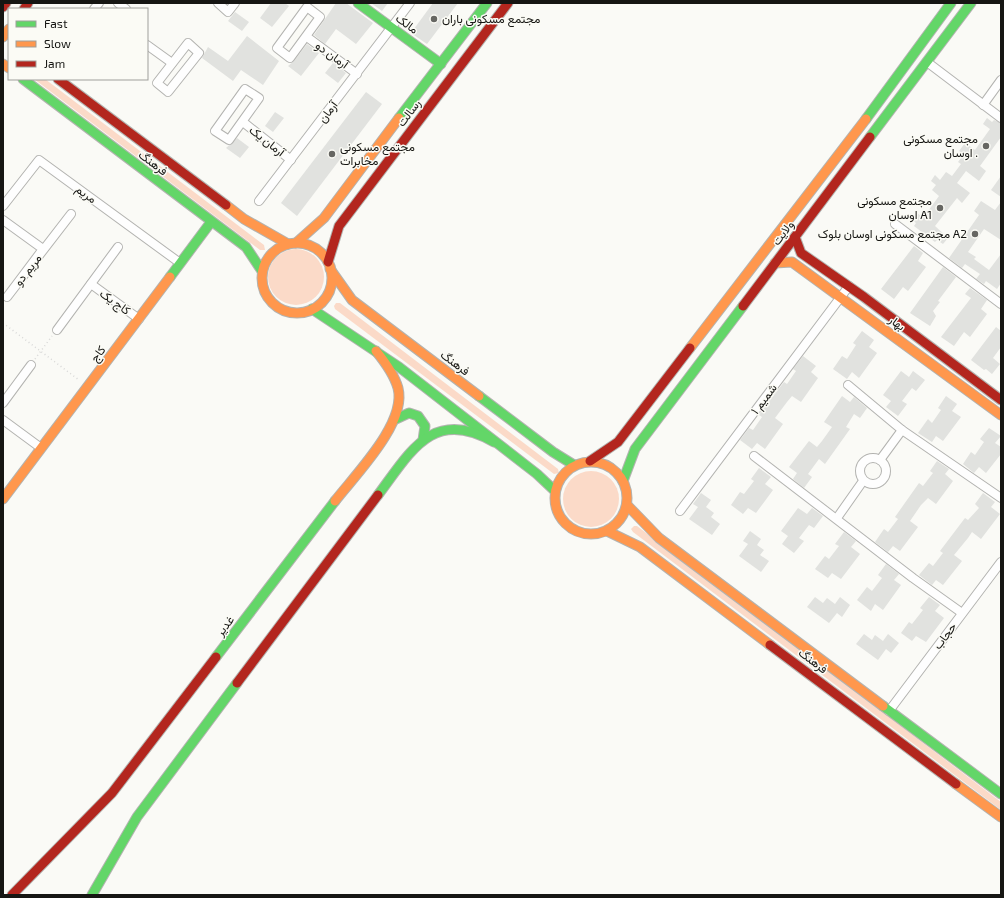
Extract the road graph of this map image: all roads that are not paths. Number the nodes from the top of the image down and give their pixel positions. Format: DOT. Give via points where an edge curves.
graph roads {
  1 [pos="6,3"];
  2 [pos="218,3"];
  3 [pos="235,3"];
  4 [pos="358,3"];
  5 [pos="410,3"];
  6 [pos="487,3"];
  7 [pos="508,3"];
  8 [pos="951,3"];
  9 [pos="971,3"];
  10 [pos="3,7"];
  11 [pos="391,28"];
  12 [pos="306,36"];
  13 [pos="148,46"];
  14 [pos="927,62"];
  15 [pos="172,63"];
  16 [pos="441,64"];
  17 [pos="357,74"];
  18 [pos="24,80"];
  19 [pos="59,80"];
  20 [pos="1001,80"];
  21 [pos="983,105"];
  22 [pos="1001,118"];
  23 [pos="243,122"];
  24 [pos="291,160"];
  25 [pos="259,201"];
  26 [pos="3,206"];
  27 [pos="71,214"];
  28 [pos="3,220"];
  29 [pos="211,222"];
  30 [pos="895,224"];
  31 [pos="795,237"];
  32 [pos="292,243"];
  33 [pos="118,247"];
  34 [pos="180,263"];
  35 [pos="775,264"];
  36 [pos="329,265"];
  37 [pos="262,271"];
  38 [pos="91,284"];
  39 [pos="849,286"];
  40 [pos="841,297"];
  41 [pos="1001,304"];
  42 [pos="312,309"];
  43 [pos="139,319"];
  44 [pos="57,330"];
  45 [pos="376,351"];
  46 [pos="31,365"];
  47 [pos="848,385"];
  48 [pos="1001,400"];
  49 [pos="3,403"];
  50 [pos="1001,415"];
  51 [pos="396,419"];
  52 [pos="3,420"];
  53 [pos="902,430"];
  54 [pos="423,440"];
  55 [pos="494,442"];
  56 [pos="41,448"];
  57 [pos="754,456"];
  58 [pos="880,460"];
  59 [pos="590,461"];
  60 [pos="574,465"];
  61 [pos="623,481"];
  62 [pos="864,481"];
  63 [pos="555,491"];
  64 [pos="1001,498"];
  65 [pos="3,499"];
  66 [pos="627,505"];
  67 [pos="680,511"];
  68 [pos="836,518"];
  69 [pos="608,531"];
  70 [pos="1001,562"];
  71 [pos="962,613"];
  72 [pos="890,710"];
  73 [pos="1001,794"];
  74 [pos="1001,817"];
  75 [pos="12,895"];
  76 [pos="92,895"];
  1 -- 10 [label="main road"];
  2 -- 3 [label="street" via="228,12"];
  4 -- 11 [label="main road, مالک"];
  5 -- 11 [label="street, آرمان"];
  6 -- 16 [label="main road, رسالت"];
  7 -- 36 [label="main road, رسالت" via="339,226"];
  8 -- 59 [label="main road, ولایت" via="851,139 618,442"];
  9 -- 14 [label="main road, ولایت"];
  11 -- 16 [label="main road, مالک"];
  11 -- 17 [label="street, آرمان"];
  12 -- 12 [label="street" via="320,17 307,7 277,48 290,58"];
  12 -- 17 [label="street, آرمان دو"];
  13 -- 15 [label="street"];
  14 -- 21 [label="street"];
  14 -- 31 [label="main road, ولایت"];
  15 -- 15 [label="street" via="188,43 199,52 168,92 157,83"];
  16 -- 32 [label="main road, رسالت" via="324,218"];
  17 -- 24 [label="street, آرمان"];
  18 -- 29 [label="main road, فرهنگ"];
  19 -- 32 [label="main road, فرهنگ" via="244,219"];
  20 -- 21 [label="street"];
  21 -- 22 [label="street"];
  23 -- 23 [label="street" via="259,98 245,89 215,131 229,140"];
  23 -- 24 [label="street, آرمان یک"];
  24 -- 25 [label="street, آرمان"];
  26 -- 34 [label="street, مریم" via="38,160"];
  27 -- 28 [label="street, مریم دو" via="10,294 43,249"];
  29 -- 34 [label="main road, کاج"];
  29 -- 37 [label="main road, فرهنگ" via="246,247"];
  30 -- 41 [label="street"];
  31 -- 35 [label="main road, ولایت"];
  31 -- 39 [label="main road, بهار" via="801,253"];
  32 -- 36 [label="main road" via="311,246 318,250"];
  32 -- 37 [label="main road" via="274,251"];
  33 -- 38 [label="street, کاج یک"];
  34 -- 43 [label="main road, کاج"];
  35 -- 40 [label="main road, بهار" via="792,262"];
  35 -- 61 [label="main road, ولایت" via="635,450"];
  36 -- 42 [label="main road" via="331,285 319,305"];
  36 -- 60 [label="main road, فرهنگ" via="352,300 553,452"];
  37 -- 42 [label="main road" via="265,294 275,306 297,313"];
  38 -- 43 [label="street, کاج یک"];
  38 -- 44 [label="street, کاج یک"];
  39 -- 40 [label="street, شمیم ۱"];
  39 -- 48 [label="main road, بهار"];
  40 -- 50 [label="main road, بهار"];
  40 -- 67 [label="street, شمیم ۱"];
  42 -- 45 [label="main road" via="342,326"];
  43 -- 56 [label="main road, کاج"];
  45 -- 51 [label="main road, غدیر" via="392,373 399,389 400,406"];
  45 -- 55 [label="main road"];
  46 -- 49 [label="street"];
  47 -- 53 [label="street"];
  51 -- 54 [label="main road" via="409,413 423,419 426,427"];
  51 -- 75 [label="main road, غدیر" via="112,793"];
  52 -- 56 [label="street"];
  53 -- 58 [label="street"];
  53 -- 64 [label="street"];
  54 -- 55 [label="main road" via="439,432 462,427 476,431"];
  54 -- 76 [label="main road" via="407,456 137,817"];
  55 -- 63 [label="main road"];
  56 -- 65 [label="main road, کاج"];
  57 -- 68 [label="street"];
  58 -- 62 [label="street" via="874,457 862,462 859,469"];
  58 -- 62 [label="street" via="886,468 882,481 872,485"];
  59 -- 60 [label="main road"];
  59 -- 61 [label="main road" via="606,464"];
  60 -- 63 [label="main road" via="562,476"];
  61 -- 66 [label="main road"];
  62 -- 68 [label="street"];
  63 -- 69 [label="main road" via="557,511 569,527 576,532 592,535"];
  66 -- 69 [label="main road" via="620,520"];
  66 -- 72 [label="main road, فرهنگ" via="659,538"];
  68 -- 71 [label="street"];
  69 -- 74 [label="main road, فرهنگ" via="640,547"];
  70 -- 71 [label="street, حجاب"];
  71 -- 72 [label="street, حجاب"];
  72 -- 73 [label="main road, فرهنگ"];
}
